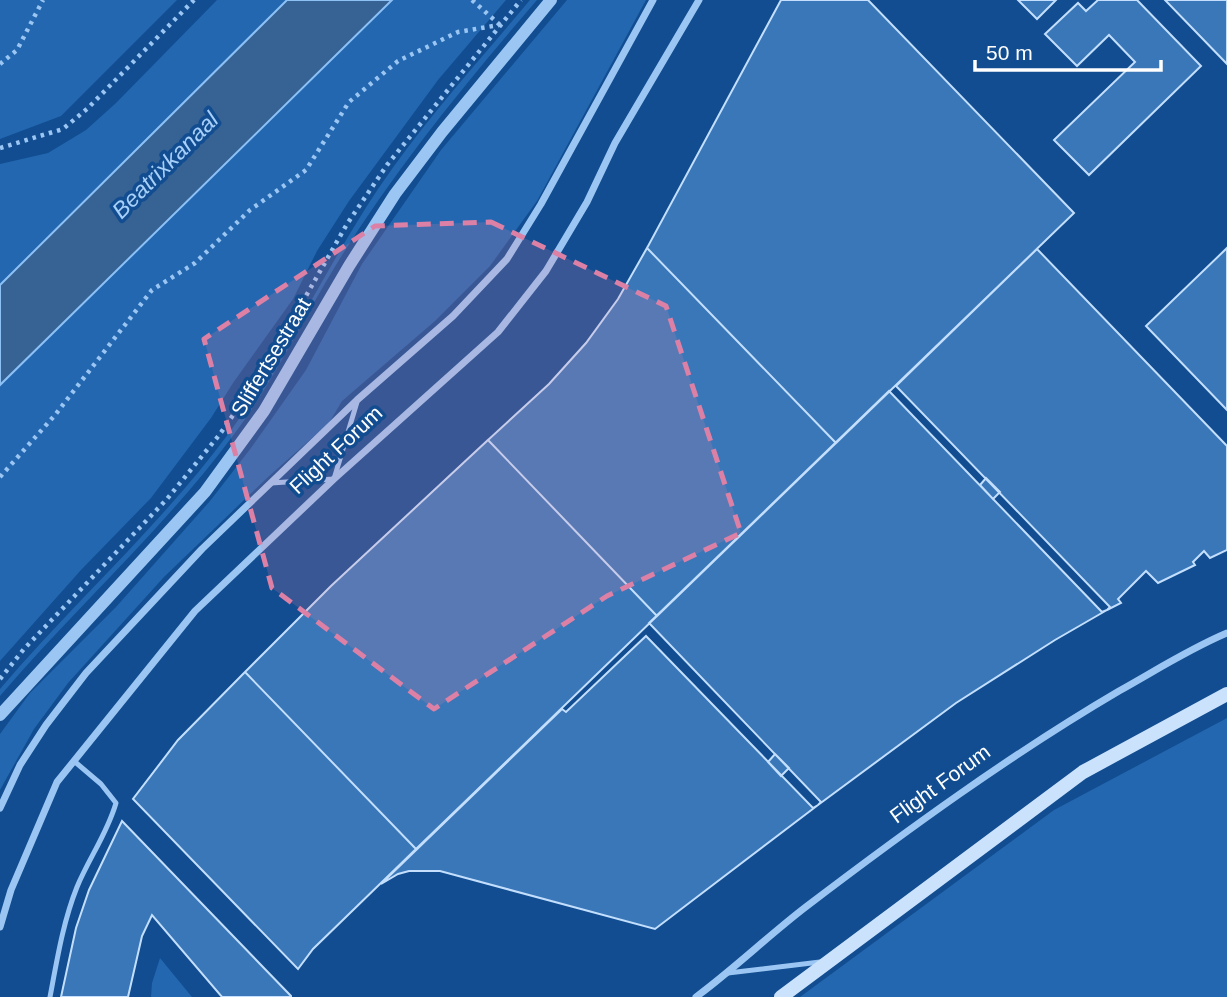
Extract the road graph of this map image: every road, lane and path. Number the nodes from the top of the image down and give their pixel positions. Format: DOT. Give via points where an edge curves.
graph roads {
  1 [pos="43,0"];
  2 [pos="194,0"];
  3 [pos="472,0"];
  4 [pos="521,0"];
  5 [pos="551,0"];
  6 [pos="653,0"];
  7 [pos="699,0"];
  8 [pos="500,25"];
  9 [pos="0,64"];
  10 [pos="0,148"];
  11 [pos="358,400"];
  12 [pos="0,477"];
  13 [pos="334,479"];
  14 [pos="271,483"];
  15 [pos="1227,634"];
  16 [pos="0,678"];
  17 [pos="1227,694"];
  18 [pos="0,715"];
  19 [pos="74,761"];
  20 [pos="0,808"];
  21 [pos="0,928"];
  22 [pos="827,962"];
  23 [pos="728,973"];
  24 [pos="50,997"];
  25 [pos="696,997"];
  26 [pos="780,997"];
  1 -- 9 [label="path" via="17,50"];
  2 -- 10 [label="path" via="63,129"];
  3 -- 8 [label="path"];
  4 -- 8 [label="path, Sliffertsestraat"];
  5 -- 18 [label="street, Sliffertsestraat" via="396,194 264,411 205,492"];
  6 -- 11 [label="street, Flight Forum" via="507,259 453,316"];
  7 -- 13 [label="street, Flight Forum" via="546,271 498,332"];
  8 -- 12 [label="path" via="457,32 398,61 349,102 306,170 250,210 195,263 152,290 55,415"];
  8 -- 16 [label="path, Sliffertsestraat" via="380,175 262,373 220,434 167,499"];
  11 -- 13 [label="lane"];
  11 -- 14 [label="street, Flight Forum"];
  13 -- 14 [label="lane"];
  13 -- 19 [label="street, Flight Forum" via="195,611"];
  14 -- 20 [label="street, Flight Forum" via="202,548 86,673 20,765"];
  15 -- 23 [label="street, Flight Forum" via="1065,723 986,776 806,907"];
  17 -- 22 [label="main road" via="1083,772"];
  19 -- 21 [label="street, Flight Forum" via="57,782 11,890"];
  19 -- 24 [label="lane" via="116,803 78,885"];
  22 -- 23 [label="lane"];
  22 -- 26 [label="main road"];
  23 -- 25 [label="street, Flight Forum"];
}
